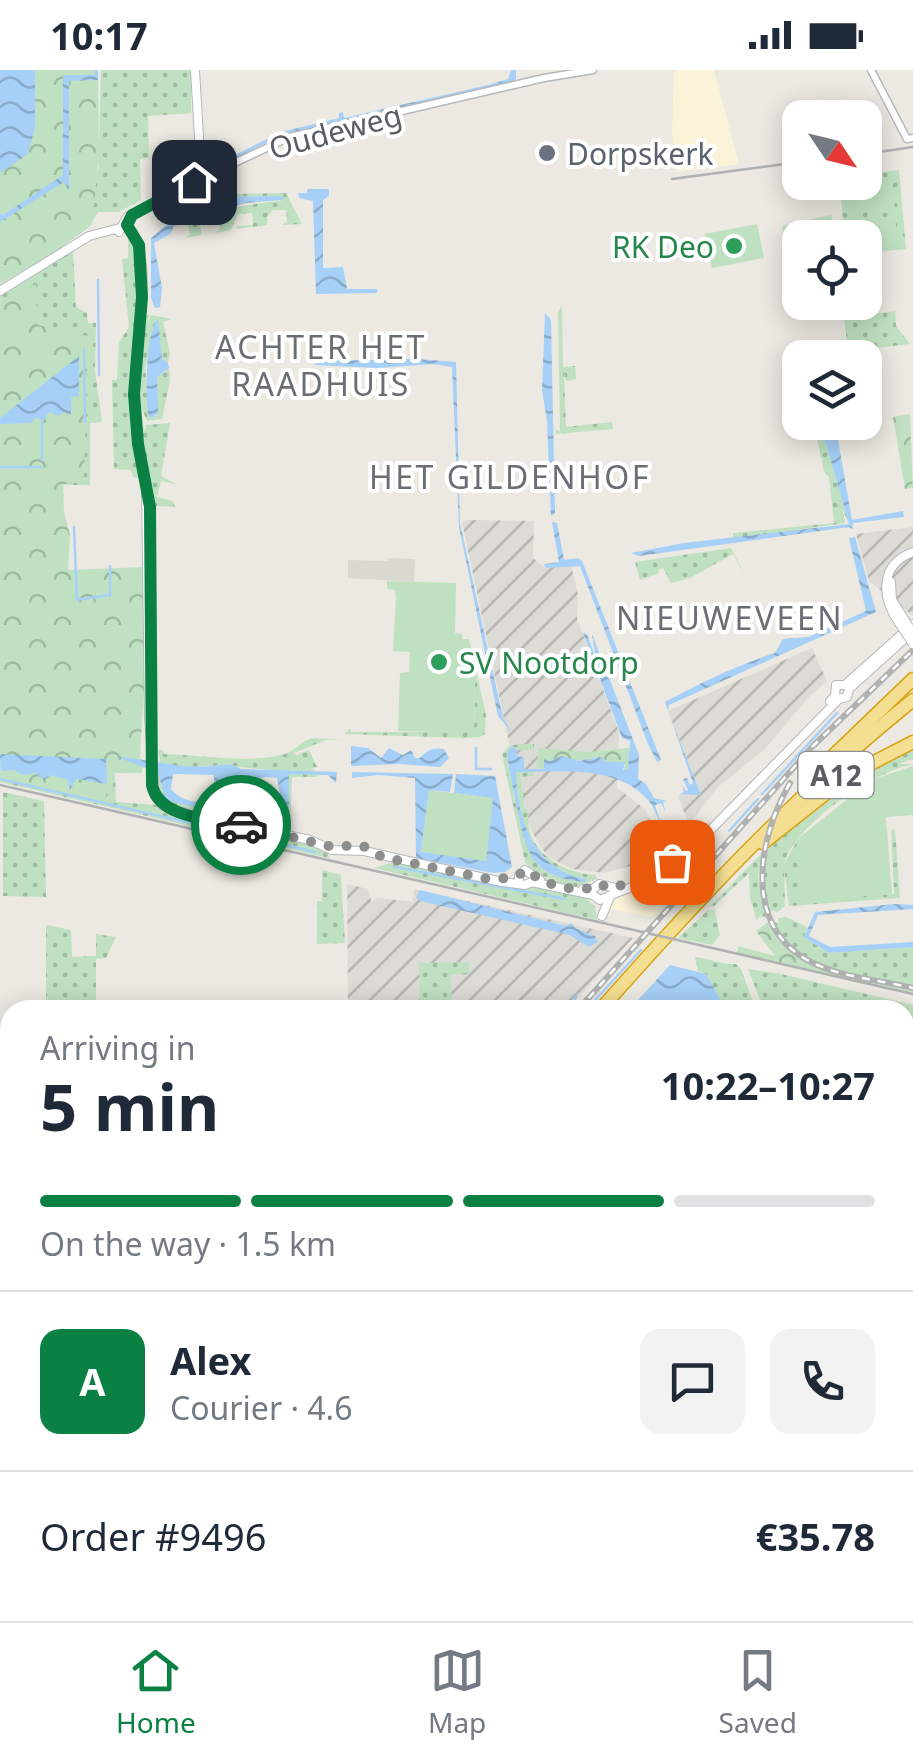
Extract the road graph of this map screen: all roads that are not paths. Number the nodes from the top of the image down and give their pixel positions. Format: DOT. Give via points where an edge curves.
graph roads {
  1 [pos="195,70"];
  2 [pos="593,70"];
  3 [pos="871,70"];
  4 [pos="910,141"];
  5 [pos="198,175"];
  6 [pos="122,230"];
  7 [pos="0,291"];
  8 [pos="913,555"];
  9 [pos="901,621"];
  10 [pos="913,629"];
  11 [pos="913,644"];
  12 [pos="913,680"];
  13 [pos="837,697"];
  14 [pos="913,700"];
  15 [pos="913,711"];
  16 [pos="913,742"];
  17 [pos="778,818"];
  18 [pos="762,843"];
  19 [pos="608,892"];
  20 [pos="622,892"];
  21 [pos="602,916"];
  22 [pos="609,1000"];
  23 [pos="618,1000"];
  1 -- 5 [label="main road"];
  2 -- 5 [label="street, Oudeweg" via="290,137"];
  3 -- 4 [label="street"];
  5 -- 6 [label="main road, Oudeweg" via="132,215"];
  6 -- 7 [label="main road, Oudeweg" via="86,238"];
  6 -- 19 [label="main road" via="138,247 142,312 134,394 148,507 155,796 171,809 332,850 488,879 519,879 526,870 533,880 593,892 601,884"];
  8 -- 9 [label="main road" via="890,582"];
  9 -- 10 [label="main road, bridge"];
  9 -- 11 [label="main road, bridge"];
  10 -- 13 [label="main road" via="847,687 835,686"];
  12 -- 17 [label="highway, A12"];
  13 -- 19 [label="main road" via="672,862"];
  13 -- 20 [label="main road" via="681,860 655,880"];
  14 -- 17 [label="highway, A12"];
  15 -- 18 [label="highway, A12"];
  16 -- 18 [label="highway, A12" via="849,775"];
  17 -- 22 [label="highway, A12"];
  18 -- 23 [label="highway, A12"];
  19 -- 20 [label="main road"];
  20 -- 21 [label="main road" via="607,900"];
}
